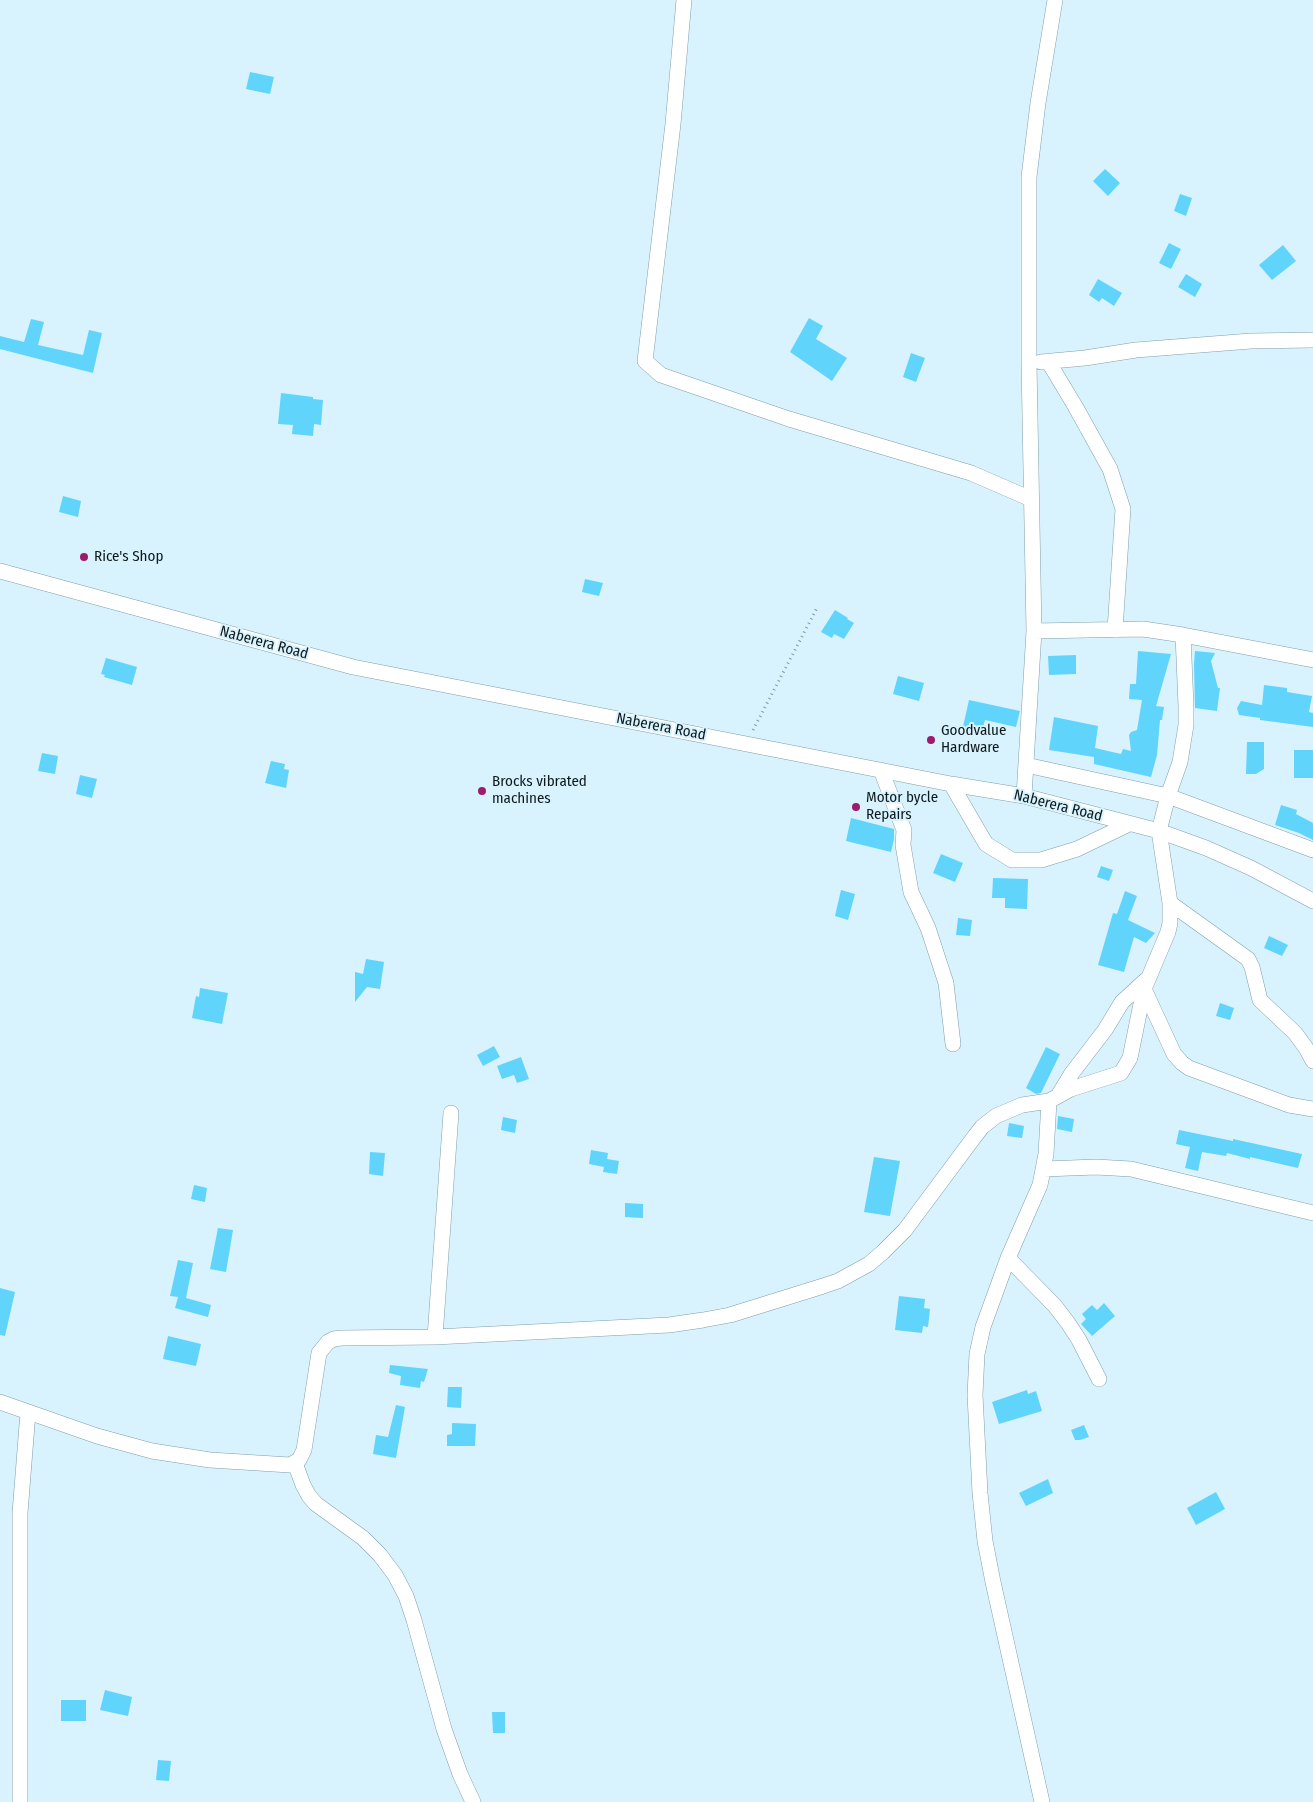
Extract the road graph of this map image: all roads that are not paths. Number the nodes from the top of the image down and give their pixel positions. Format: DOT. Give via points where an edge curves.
graph roads {
  1 [pos="684,0"];
  2 [pos="1055,0"];
  3 [pos="1313,340"];
  4 [pos="1048,361"];
  5 [pos="1029,363"];
  6 [pos="1031,499"];
  7 [pos="0,571"];
  8 [pos="1115,630"];
  9 [pos="1034,631"];
  10 [pos="1183,635"];
  11 [pos="1313,660"];
  12 [pos="1026,765"];
  13 [pos="882,770"];
  14 [pos="950,784"];
  15 [pos="1024,796"];
  16 [pos="1168,796"];
  17 [pos="1129,824"];
  18 [pos="1158,831"];
  19 [pos="1313,850"];
  20 [pos="1313,901"];
  21 [pos="1170,903"];
  22 [pos="1146,983"];
  23 [pos="952,1044"];
  24 [pos="1313,1061"];
  25 [pos="1053,1099"];
  26 [pos="1313,1109"];
  27 [pos="451,1112"];
  28 [pos="1044,1169"];
  29 [pos="1313,1213"];
  30 [pos="1008,1258"];
  31 [pos="435,1337"];
  32 [pos="1099,1379"];
  33 [pos="0,1402"];
  34 [pos="28,1412"];
  35 [pos="295,1463"];
  36 [pos="20,1802"];
  37 [pos="472,1802"];
  38 [pos="1042,1802"];
  1 -- 6 [label="street" via="674,124 645,361 661,375 789,419 971,473"];
  2 -- 5 [label="street" via="1029,177"];
  3 -- 4 [label="street" via="1136,350"];
  4 -- 5 [label="street"];
  4 -- 8 [label="street" via="1110,469 1123,509"];
  5 -- 6 [label="street"];
  6 -- 9 [label="street"];
  7 -- 13 [label="street, Naberera Road" via="353,667"];
  8 -- 9 [label="street"];
  8 -- 10 [label="street" via="1142,629"];
  9 -- 12 [label="street"];
  10 -- 11 [label="street"];
  10 -- 16 [label="street" via="1186,725 1180,762"];
  12 -- 15 [label="street"];
  12 -- 16 [label="street"];
  13 -- 14 [label="street, Naberera Road"];
  13 -- 23 [label="street" via="904,830 903,845 911,892 928,928 946,983"];
  14 -- 15 [label="street, Naberera Road"];
  14 -- 17 [label="street" via="986,844 1012,860 1041,860 1077,849"];
  15 -- 17 [label="street, Naberera Road"];
  16 -- 18 [label="street"];
  16 -- 19 [label="street"];
  17 -- 18 [label="street, Naberera Road"];
  18 -- 20 [label="street, Naberera Road" via="1251,868"];
  18 -- 21 [label="street"];
  21 -- 22 [label="street" via="1168,932"];
  21 -- 24 [label="street" via="1248,959 1260,1000 1295,1033"];
  22 -- 25 [label="street" via="1122,1002"];
  22 -- 25 [label="street" via="1130,1058 1121,1073 1071,1089"];
  22 -- 26 [label="street" via="1174,1054 1182,1063 1290,1105"];
  25 -- 28 [label="street"];
  25 -- 31 [label="street" via="1010,1109 989,1122 905,1230 869,1264 838,1281 730,1315 695,1322"];
  27 -- 31 [label="street"];
  28 -- 29 [label="street" via="1131,1169"];
  28 -- 30 [label="street" via="1036,1198"];
  30 -- 32 [label="street" via="1068,1323"];
  30 -- 38 [label="street" via="983,1327 974,1395 985,1541"];
  31 -- 35 [label="street" via="341,1338 328,1342 317,1360 304,1450"];
  33 -- 34 [label="street"];
  34 -- 35 [label="street" via="97,1436 168,1454 286,1466"];
  34 -- 36 [label="street" via="20,1513"];
  35 -- 37 [label="street" via="309,1496 380,1555 406,1596 444,1729"];
}
